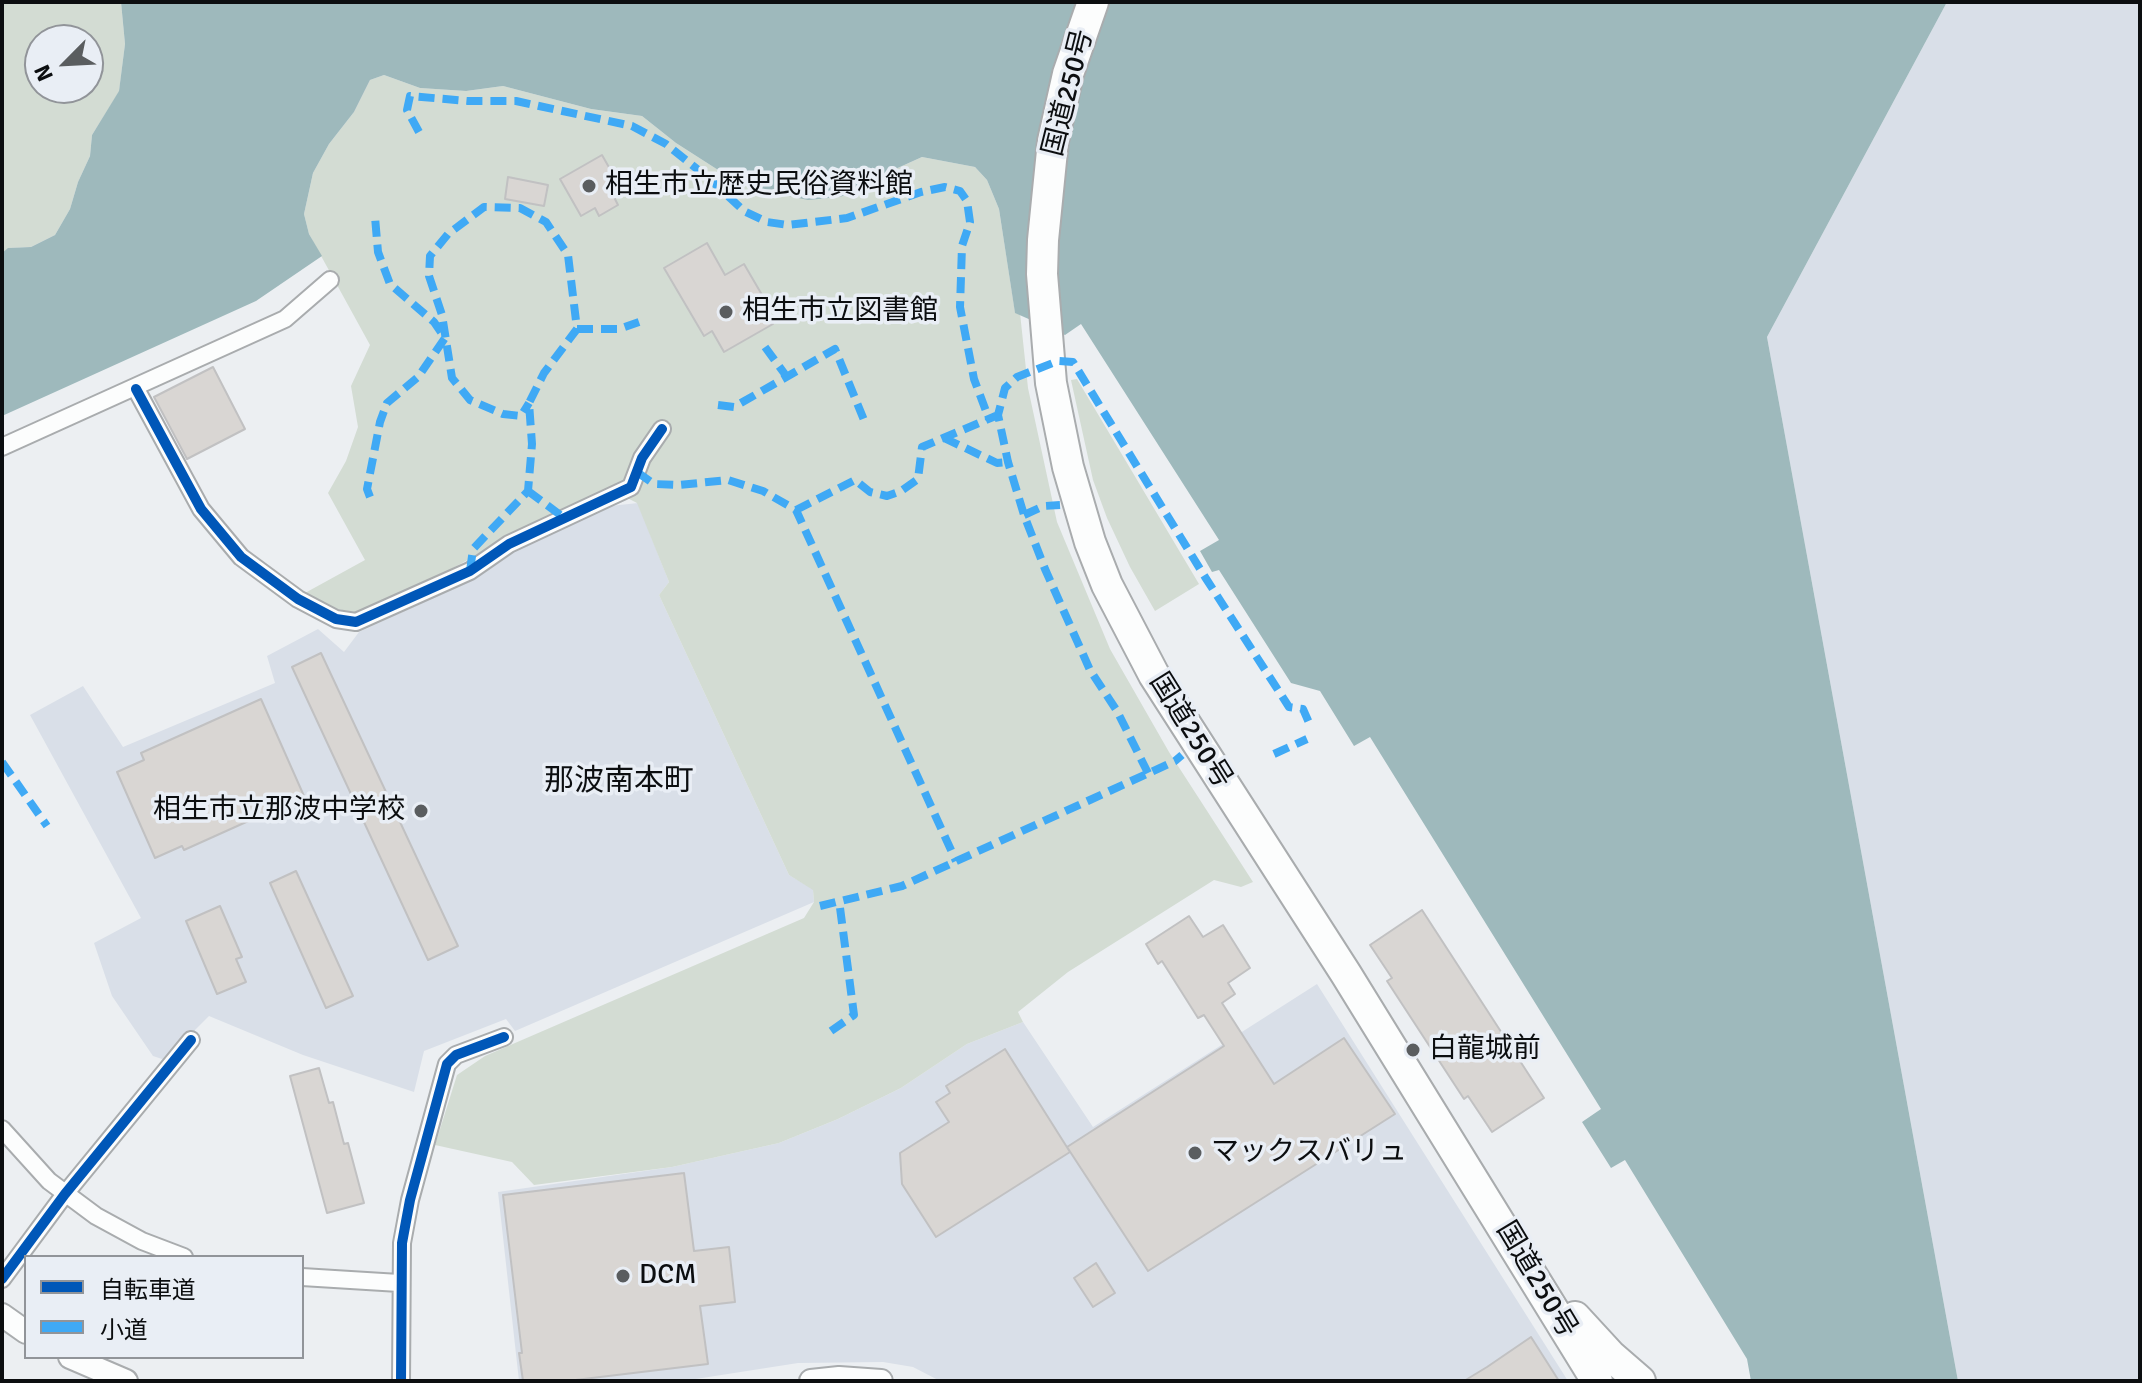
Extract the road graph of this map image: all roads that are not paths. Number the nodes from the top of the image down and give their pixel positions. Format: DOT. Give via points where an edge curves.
graph roads {
  1 [pos="1093,2"];
  2 [pos="330,280"];
  3 [pos="136,389"];
  4 [pos="662,429"];
  5 [pos="2,447"];
  6 [pos="504,1037"];
  7 [pos="191,1040"];
  8 [pos="2,1129"];
  9 [pos="65,1194"];
  10 [pos="179,1255"];
  11 [pos="1530,1269"];
  12 [pos="304,1277"];
  13 [pos="2,1279"];
  14 [pos="399,1283"];
  15 [pos="2,1315"];
  16 [pos="24,1331"];
  17 [pos="74,1359"];
  18 [pos="121,1380"];
  19 [pos="401,1381"];
  20 [pos="811,1381"];
  21 [pos="881,1381"];
  22 [pos="1597,1381"];
  23 [pos="1640,1381"];
  1 -- 11 [label="highway, 国道250号" via="1059,110 1042,274 1051,383 1078,506 1127,626"];
  2 -- 3 [label="street" via="285,319"];
  3 -- 4 [label="street" via="201,509 241,557 298,599 336,619 356,622 470,571 509,544 631,487"];
  3 -- 5 [label="street"];
  6 -- 14 [label="street" via="456,1055 447,1064 410,1200"];
  7 -- 9 [label="street"];
  8 -- 9 [label="street"];
  9 -- 10 [label="street" via="122,1231"];
  9 -- 13 [label="street"];
  11 -- 22 [label="highway, 国道250号"];
  11 -- 23 [label="highway"];
  12 -- 14 [label="street"];
  14 -- 19 [label="street"];
  15 -- 16 [label="street"];
  17 -- 18 [label="street"];
  20 -- 21 [label="street"];
}
